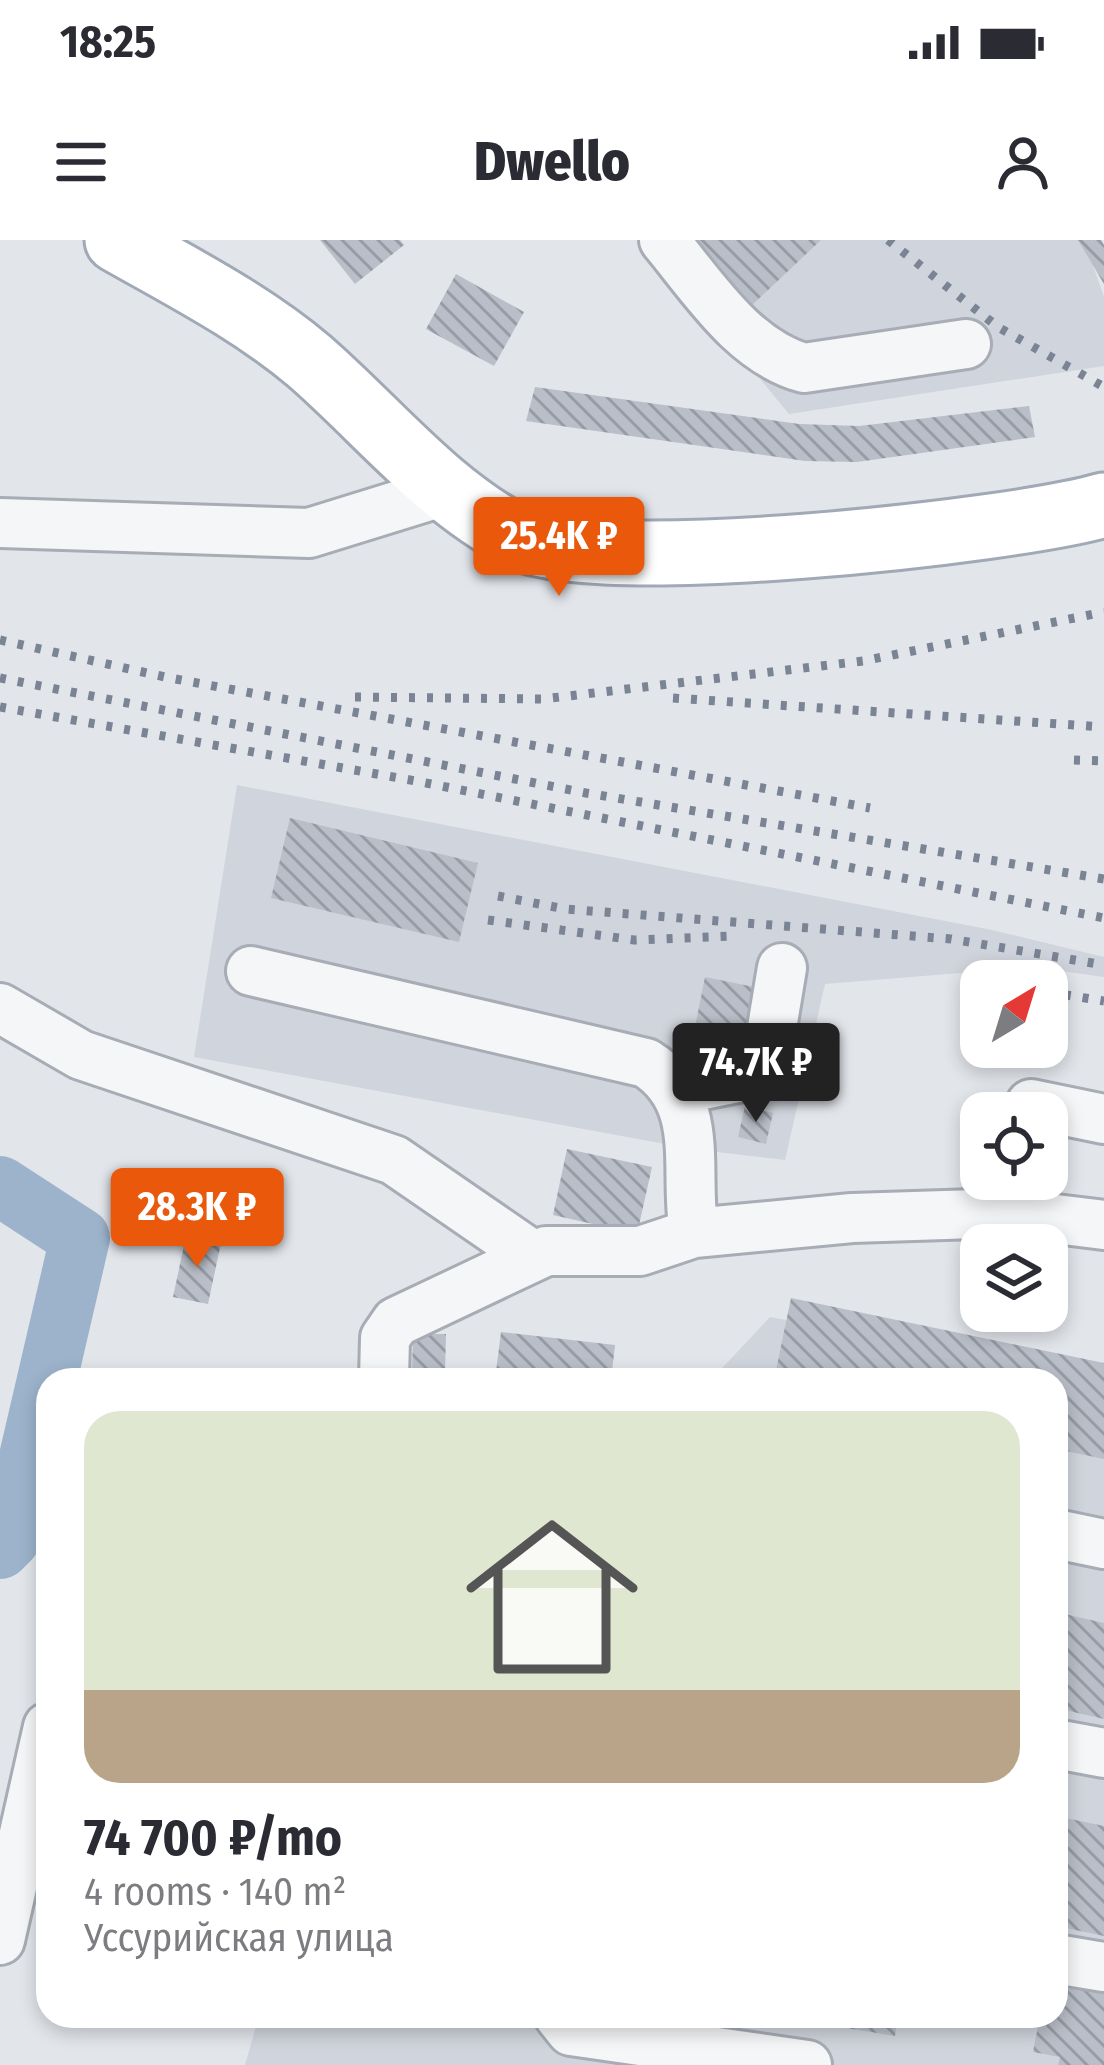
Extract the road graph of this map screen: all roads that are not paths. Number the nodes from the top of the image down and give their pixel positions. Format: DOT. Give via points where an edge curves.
graph roads {
  1 [pos="117,240"];
  2 [pos="664,240"];
  3 [pos="966,344"];
  4 [pos="448,490"];
  5 [pos="1104,505"];
  6 [pos="0,523"];
  7 [pos="782,968"];
  8 [pos="251,971"];
  9 [pos="0,1008"];
  10 [pos="678,1090"];
  11 [pos="1068,1112"];
  12 [pos="1104,1119"];
  13 [pos="1104,1225"];
  14 [pos="694,1233"];
  15 [pos="532,1255"];
  16 [pos="384,1368"];
  17 [pos="1068,1536"];
  18 [pos="1104,1544"];
  19 [pos="1068,1746"];
  20 [pos="1104,1753"];
  21 [pos="36,1780"];
  22 [pos="0,1940"];
  23 [pos="1068,1961"];
  24 [pos="1104,1967"];
  25 [pos="569,2028"];
  26 [pos="716,2059"];
  27 [pos="807,2065"];
  1 -- 4 [label="main road" via="268,330"];
  2 -- 3 [label="street" via="756,346 784,362 804,368"];
  4 -- 5 [label="main road" via="521,539 607,554 989,525"];
  4 -- 6 [label="street" via="309,533"];
  7 -- 10 [label="street" via="767,1058 757,1074"];
  8 -- 10 [label="street" via="646,1063"];
  9 -- 15 [label="street" via="81,1055 394,1160"];
  10 -- 14 [label="street" via="692,1150"];
  11 -- 12 [label="street"];
  13 -- 14 [label="street" via="1006,1214"];
  14 -- 15 [label="street" via="640,1251"];
  15 -- 16 [label="street" via="396,1322 385,1338"];
  17 -- 18 [label="street"];
  19 -- 20 [label="street"];
  21 -- 22 [label="street"];
  23 -- 24 [label="street"];
  25 -- 26 [label="street"];
  26 -- 27 [label="street"];
}
